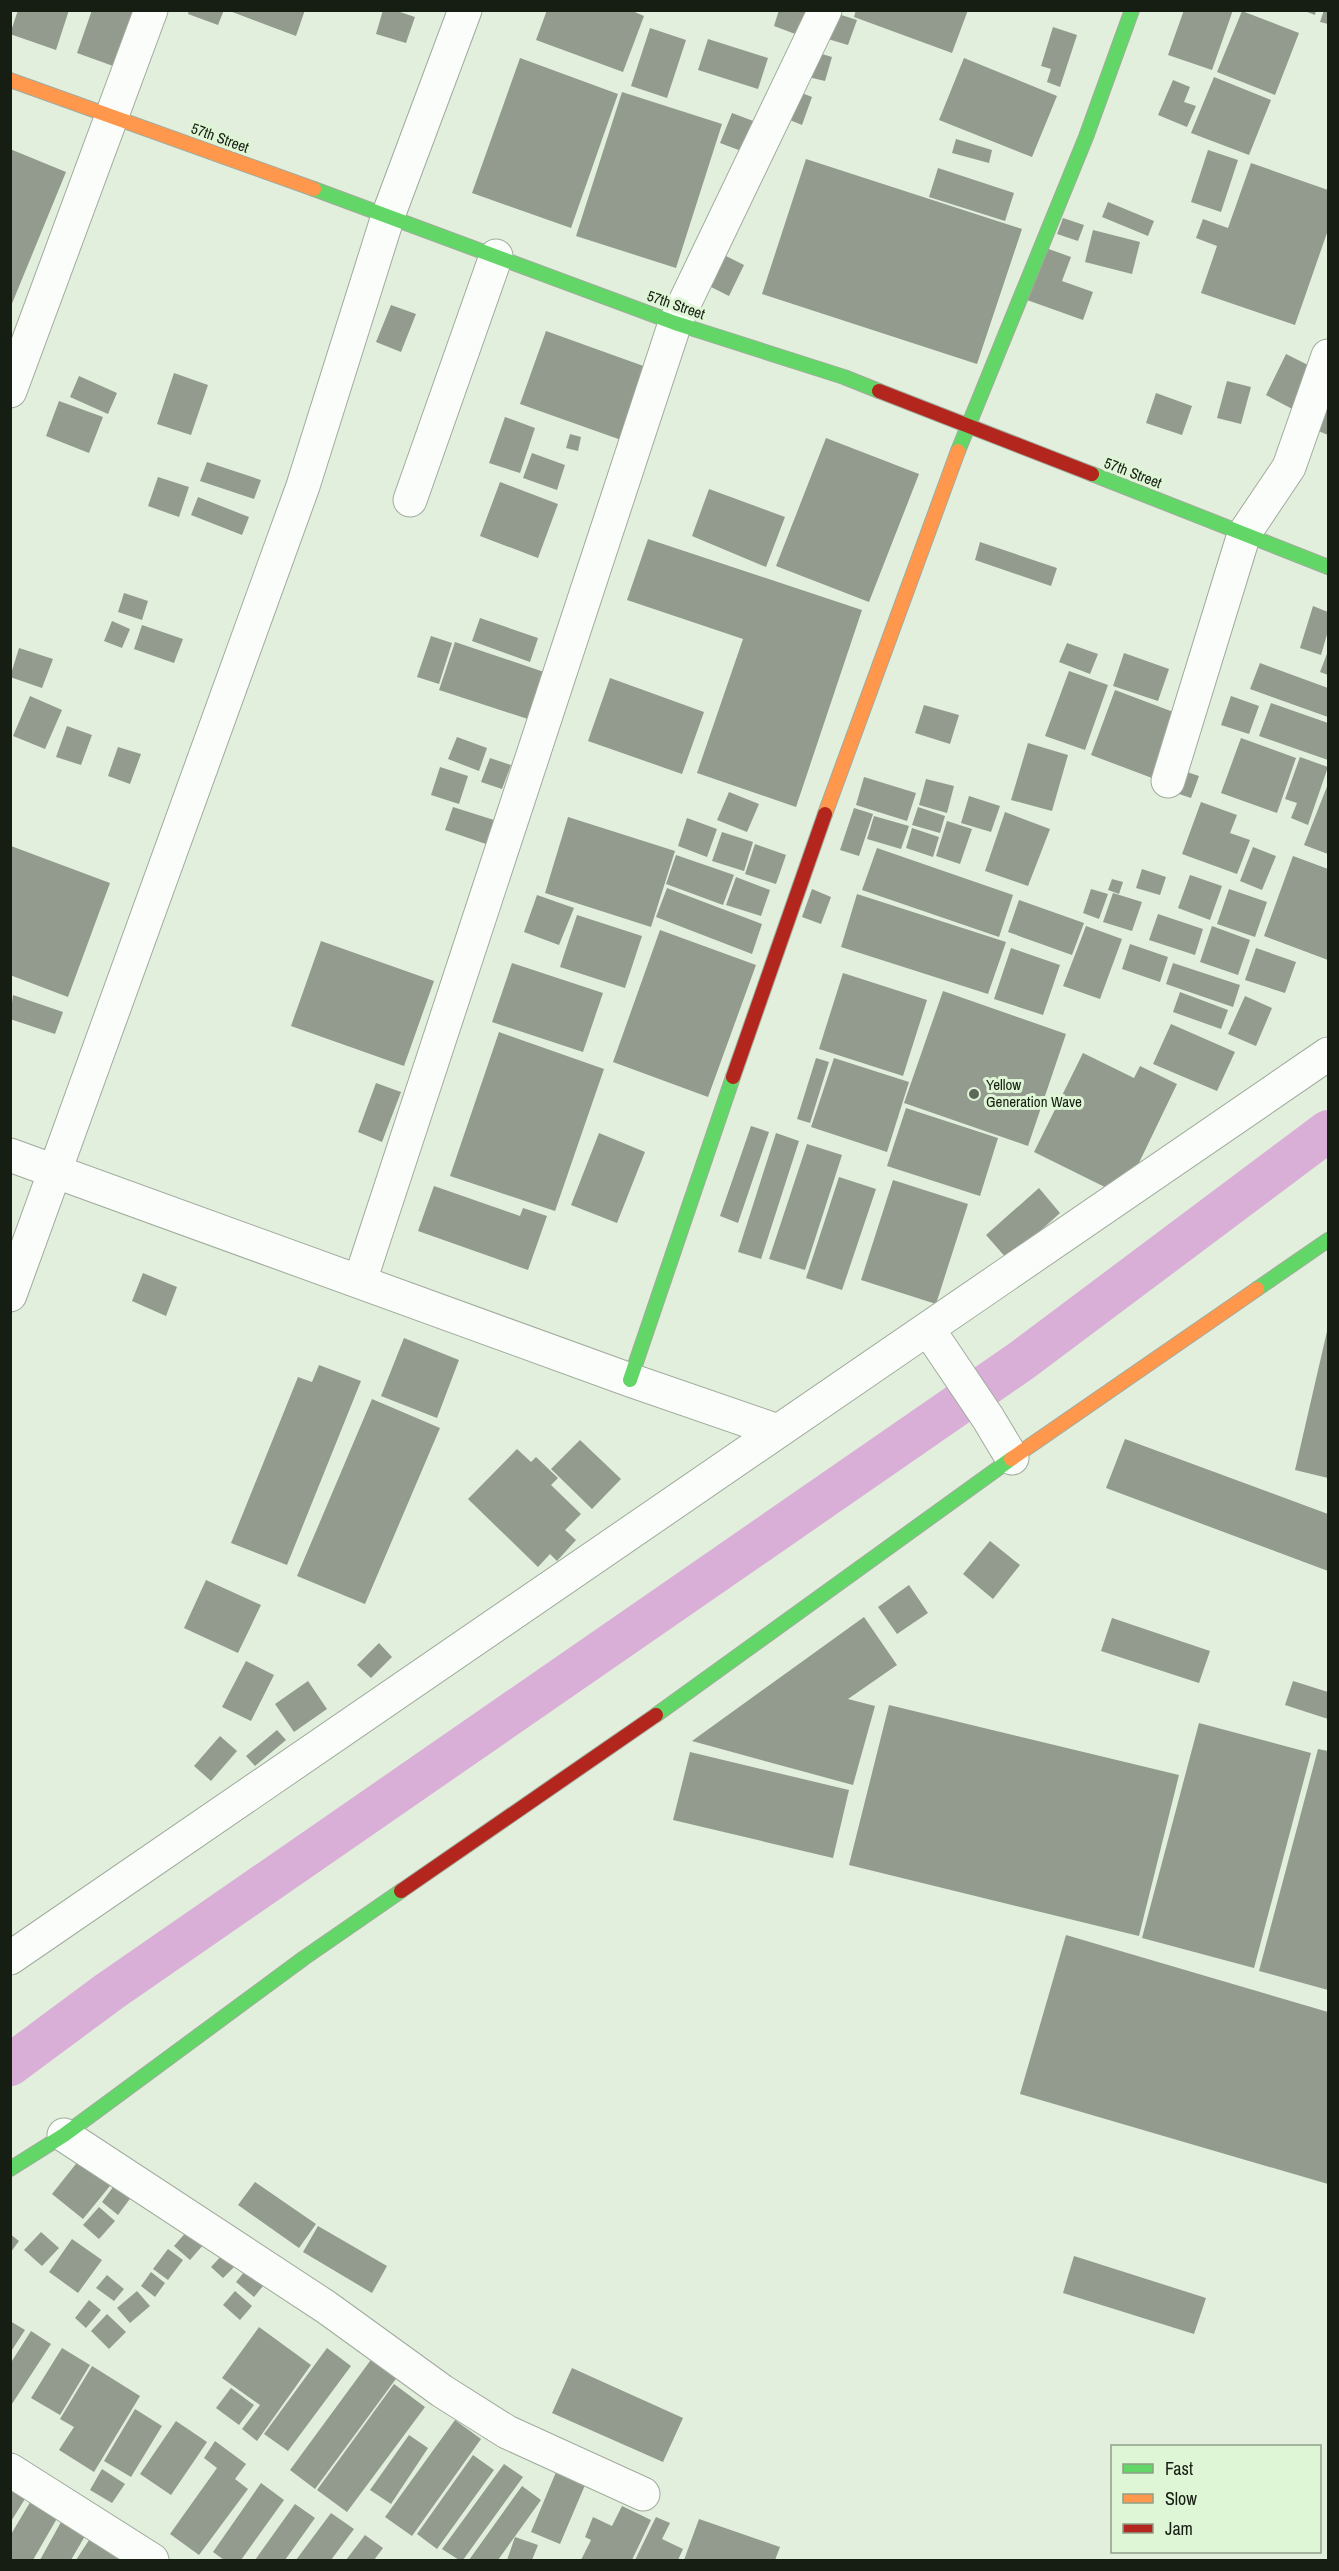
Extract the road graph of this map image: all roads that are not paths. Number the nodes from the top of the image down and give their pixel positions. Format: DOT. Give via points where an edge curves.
graph roads {
  1 [pos="151,10"];
  2 [pos="465,10"];
  3 [pos="825,10"];
  4 [pos="1132,10"];
  5 [pos="10,80"];
  6 [pos="112,117"];
  7 [pos="388,216"];
  8 [pos="496,256"];
  9 [pos="675,323"];
  10 [pos="1329,356"];
  11 [pos="10,391"];
  12 [pos="967,426"];
  13 [pos="410,500"];
  14 [pos="1244,534"];
  15 [pos="1329,567"];
  16 [pos="1168,781"];
  17 [pos="1329,1054"];
  18 [pos="10,1155"];
  19 [pos="56,1171"];
  20 [pos="1329,1240"];
  21 [pos="360,1281"];
  22 [pos="10,1295"];
  23 [pos="935,1339"];
  24 [pos="630,1380"];
  25 [pos="778,1431"];
  26 [pos="1012,1458"];
  27 [pos="10,1958"];
  28 [pos="64,2135"];
  29 [pos="10,2169"];
  30 [pos="10,2470"];
  31 [pos="644,2494"];
  32 [pos="152,2560"];
  1 -- 6 [label="street"];
  2 -- 7 [label="street"];
  3 -- 9 [label="street"];
  4 -- 12 [label="street" via="1086,137"];
  5 -- 6 [label="street, 57th Street"];
  6 -- 7 [label="street, 57th Street"];
  6 -- 11 [label="street"];
  7 -- 8 [label="street, 57th Street"];
  7 -- 19 [label="street" via="303,486"];
  8 -- 9 [label="street, 57th Street"];
  8 -- 13 [label="street"];
  9 -- 12 [label="street, 57th Street" via="844,377"];
  9 -- 21 [label="street"];
  10 -- 14 [label="street" via="1289,466"];
  12 -- 14 [label="street, 57th Street"];
  12 -- 24 [label="street" via="787,919"];
  14 -- 15 [label="street, 57th Street"];
  14 -- 16 [label="street"];
  17 -- 23 [label="street"];
  18 -- 19 [label="street"];
  19 -- 21 [label="street"];
  19 -- 22 [label="street"];
  20 -- 26 [label="street"];
  21 -- 24 [label="street"];
  23 -- 25 [label="street"];
  23 -- 26 [label="street"];
  24 -- 25 [label="street"];
  25 -- 27 [label="street"];
  26 -- 28 [label="street" via="701,1684 304,1958"];
  28 -- 29 [label="street"];
  28 -- 31 [label="street" via="326,2307 499,2427"];
  30 -- 32 [label="street"];
}
